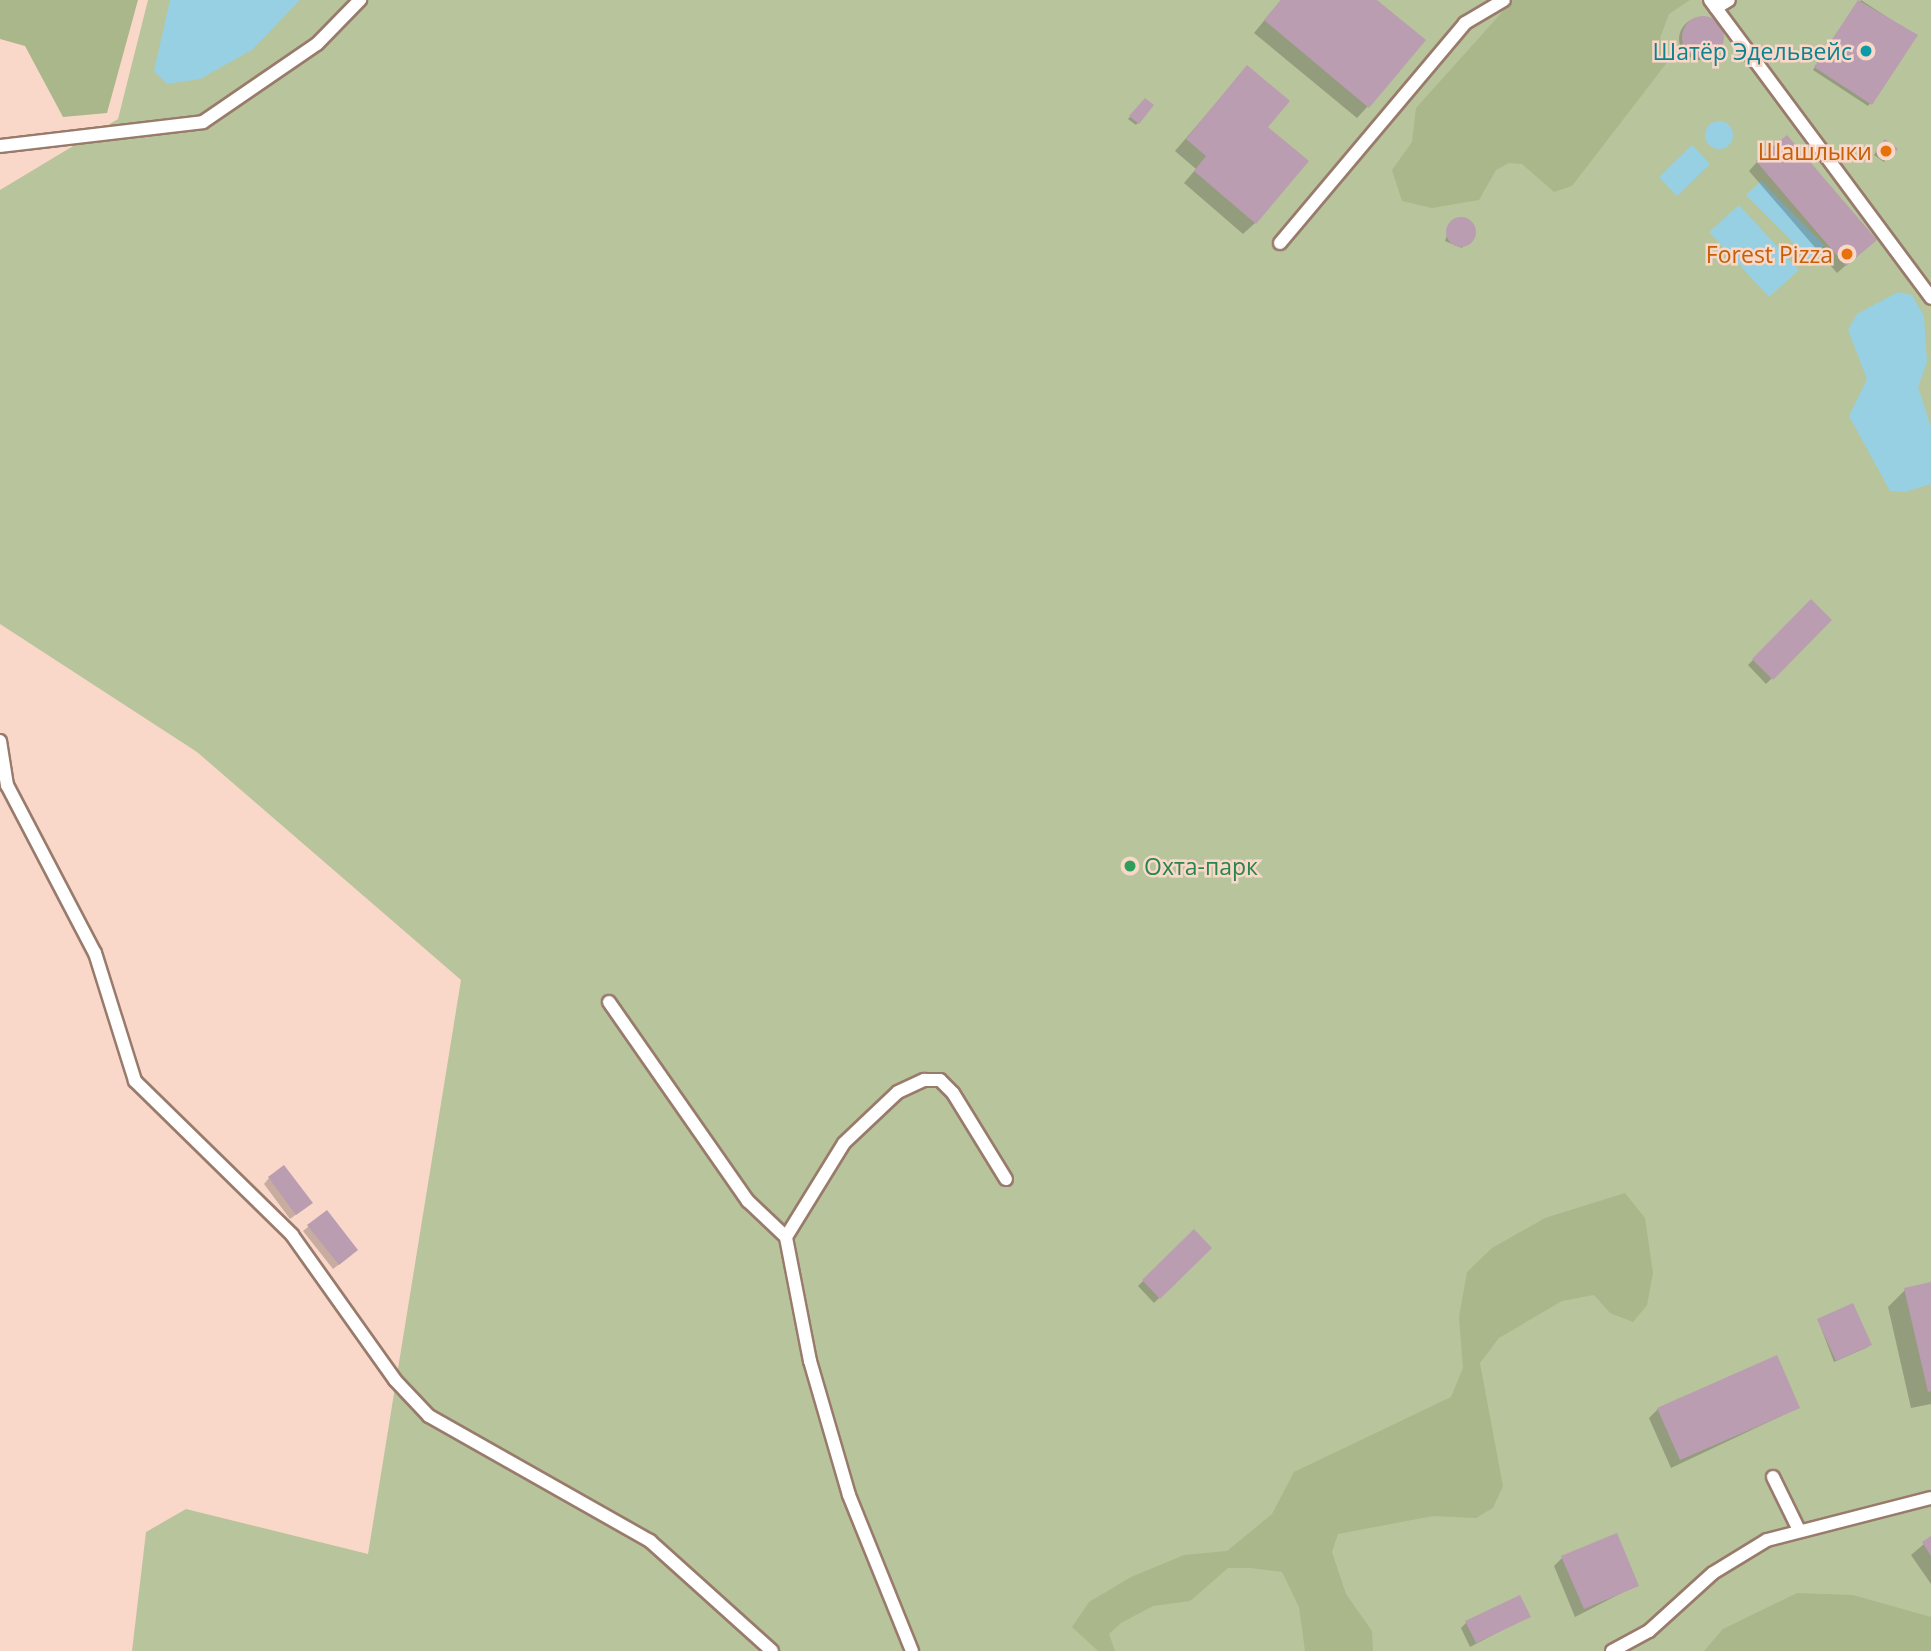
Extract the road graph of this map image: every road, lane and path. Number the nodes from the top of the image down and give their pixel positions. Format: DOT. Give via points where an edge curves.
graph roads {
  1 [pos="360,0"];
  2 [pos="1504,0"];
  3 [pos="1729,0"];
  4 [pos="1713,4"];
  5 [pos="0,146"];
  6 [pos="1280,243"];
  7 [pos="1931,298"];
  8 [pos="0,741"];
  9 [pos="609,1002"];
  10 [pos="1006,1179"];
  11 [pos="786,1237"];
  12 [pos="1773,1477"];
  13 [pos="1931,1498"];
  14 [pos="1799,1530"];
  15 [pos="772,1651"];
  16 [pos="912,1651"];
  17 [pos="1612,1651"];
  1 -- 5 [label="lane" via="317,44 203,122"];
  2 -- 6 [label="lane" via="1465,23"];
  3 -- 4 [label="lane"];
  4 -- 7 [label="lane"];
  8 -- 15 [label="lane" via="7,785 95,953 135,1081 292,1235 395,1380 429,1416 650,1541"];
  9 -- 11 [label="lane" via="748,1201"];
  10 -- 11 [label="lane" via="953,1093 940,1080 924,1080 898,1092 844,1143"];
  11 -- 16 [label="lane" via="810,1361 849,1494"];
  12 -- 14 [label="lane"];
  13 -- 14 [label="lane"];
  14 -- 17 [label="lane" via="1713,1573 1649,1631"];
}
